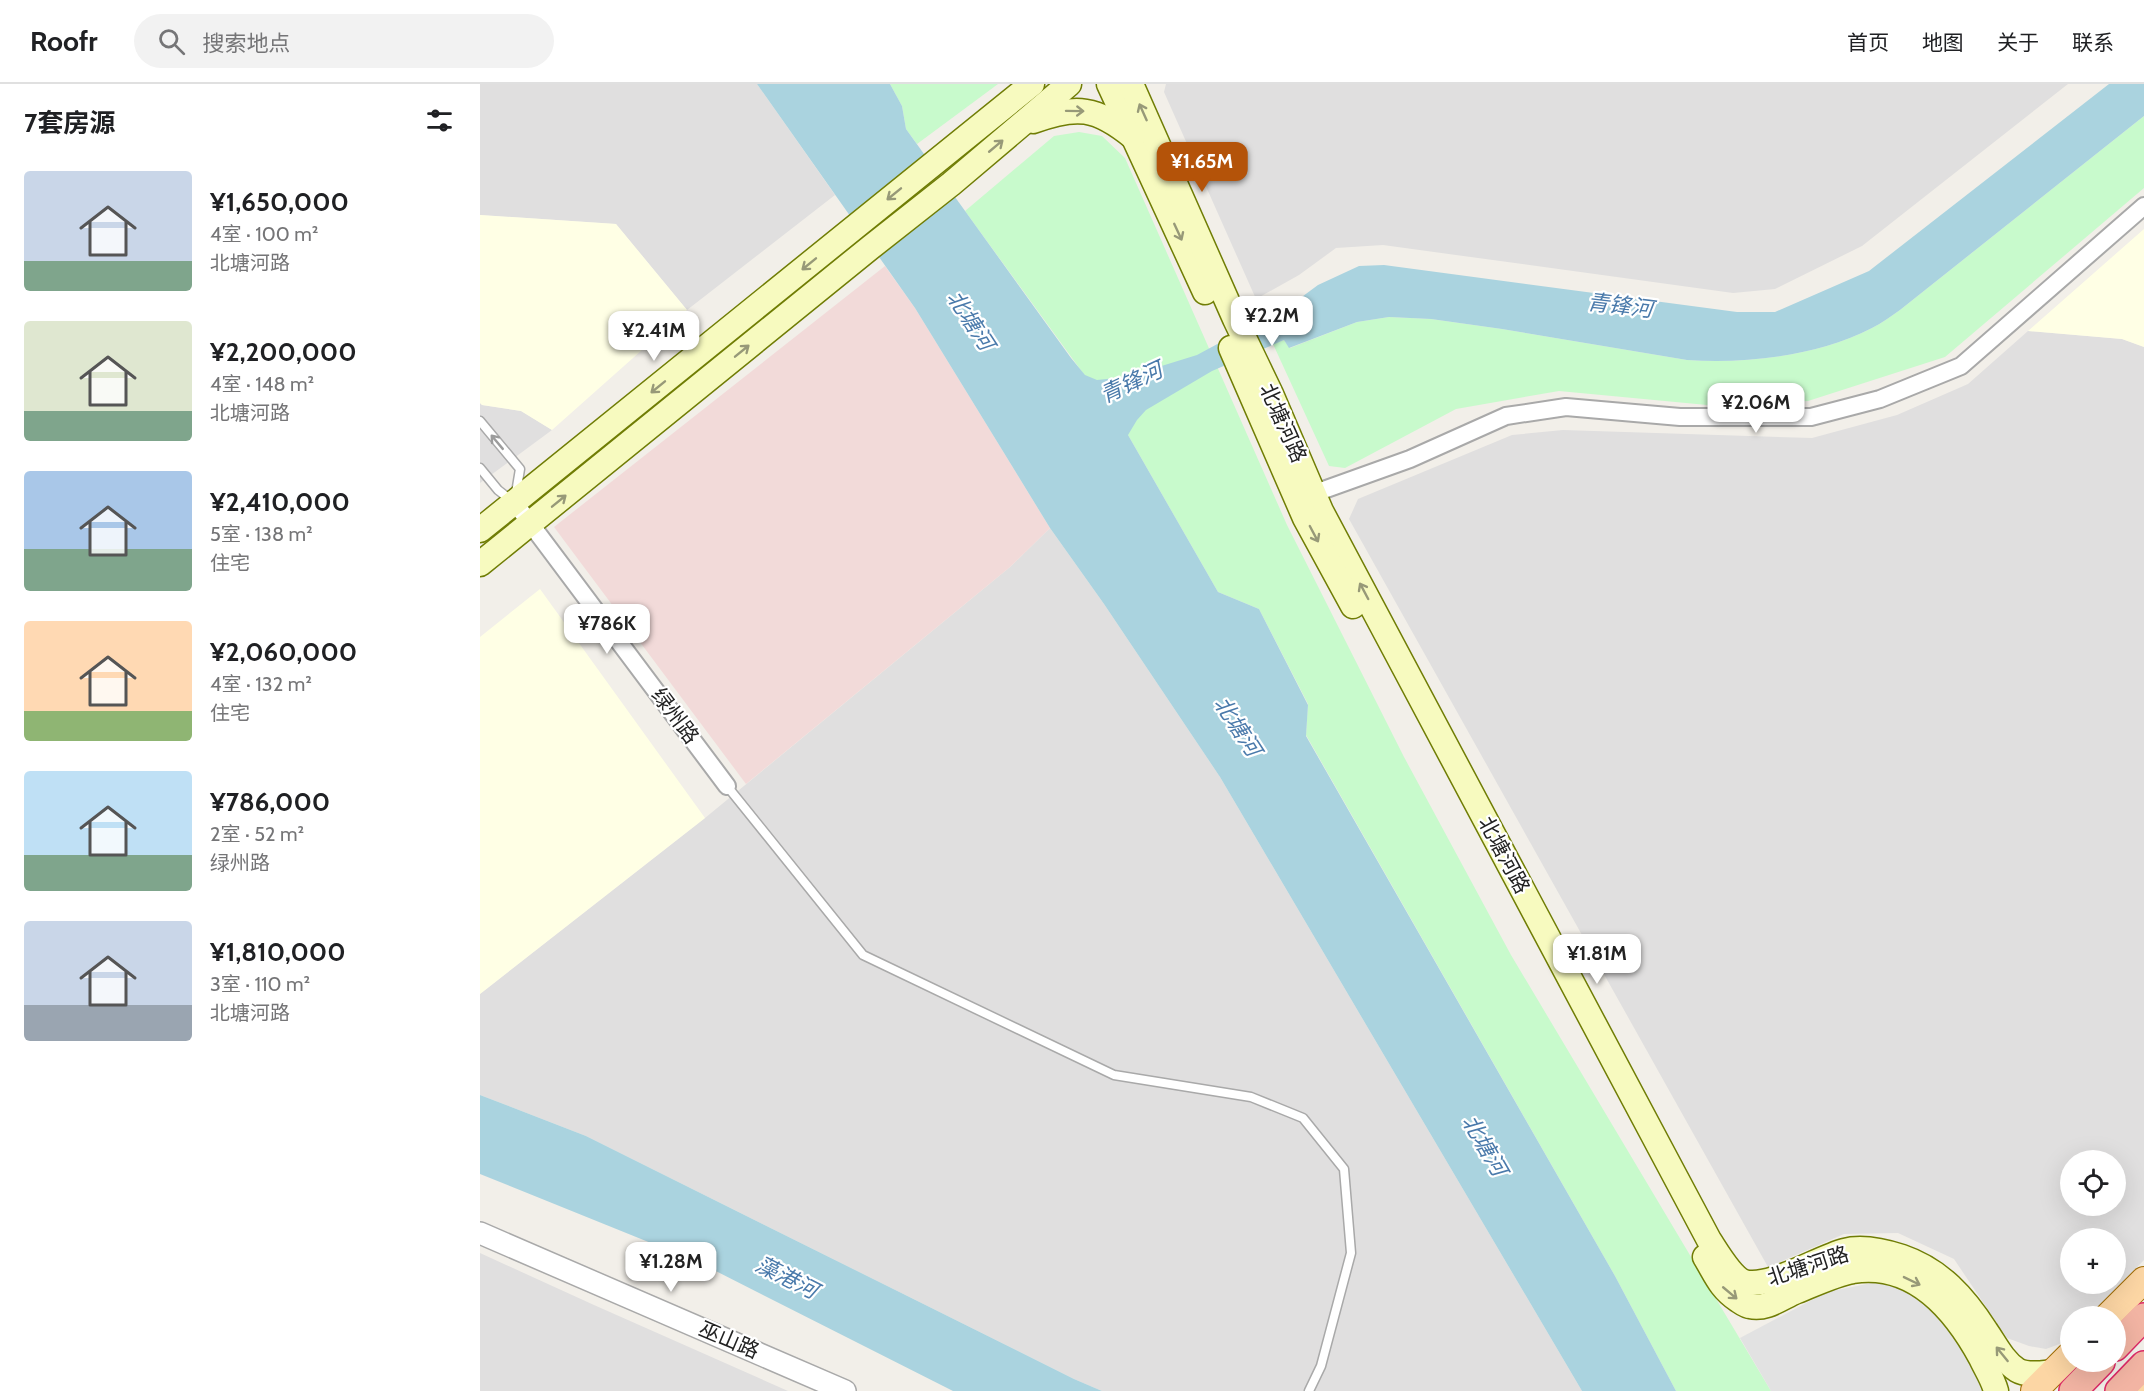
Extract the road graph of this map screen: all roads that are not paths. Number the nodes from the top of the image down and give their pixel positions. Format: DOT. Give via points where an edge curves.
graph roads {
  1 [pos="1032,84"];
  2 [pos="1069,84"];
  3 [pos="1109,84"];
  4 [pos="1131,84"];
  5 [pos="1019,126"];
  6 [pos="1134,138"];
  7 [pos="2144,206"];
  8 [pos="1228,321"];
  9 [pos="480,422"];
  10 [pos="480,468"];
  11 [pos="1306,497"];
  12 [pos="515,503"];
  13 [pos="531,524"];
  14 [pos="480,531"];
  15 [pos="480,564"];
  16 [pos="727,786"];
  17 [pos="480,1233"];
  18 [pos="2144,1280"];
  19 [pos="2118,1306"];
  20 [pos="2144,1317"];
  21 [pos="2126,1336"];
  22 [pos="2060,1364"];
  23 [pos="2060,1365"];
  24 [pos="2144,1365"];
  25 [pos="2091,1372"];
  26 [pos="845,1391"];
  27 [pos="1309,1391"];
  28 [pos="1996,1391"];
  29 [pos="2034,1391"];
  30 [pos="2073,1391"];
  31 [pos="2119,1391"];
  1 -- 12 [label="main road, one-way"];
  2 -- 5 [label="main road"];
  3 -- 6 [label="main road, 北塘河路"];
  8 -- 4 [label="main road, 北塘河路, one-way"];
  5 -- 6 [label="main road, one-way" via="1074,110 1114,122"];
  13 -- 5 [label="main road, one-way"];
  6 -- 8 [label="main road, 北塘河路, one-way"];
  7 -- 11 [label="street" via="1961,366 1880,399 1811,417 1680,417 1566,407 1506,416 1410,459"];
  8 -- 11 [label="main road, 北塘河路"];
  12 -- 9 [label="lane, one-way" via="520,469"];
  10 -- 12 [label="lane"];
  22 -- 11 [label="main road, 北塘河路, one-way" via="2036,1374 2018,1371 1958,1294 1932,1270 1902,1257 1869,1249 1845,1251 1757,1283 1742,1281 1727,1267 1326,521"];
  11 -- 28 [label="main road, 北塘河路, one-way" via="1317,539 1726,1292 1749,1306 1770,1305 1853,1271 1884,1271 1913,1280 1958,1320"];
  12 -- 13 [label="street, 绿州路"];
  12 -- 14 [label="main road"];
  13 -- 15 [label="main road"];
  13 -- 16 [label="street, 绿州路"];
  16 -- 27 [label="lane" via="863,955 1114,1075 1251,1097 1303,1118 1344,1169 1351,1253 1321,1366"];
  17 -- 26 [label="street, 巫山路"];
  18 -- 19 [label="main road"];
  20 -- 21 [label="highway"];
  23 -- 29 [label="main road"];
  24 -- 31 [label="highway"];
  25 -- 30 [label="highway"];
}
